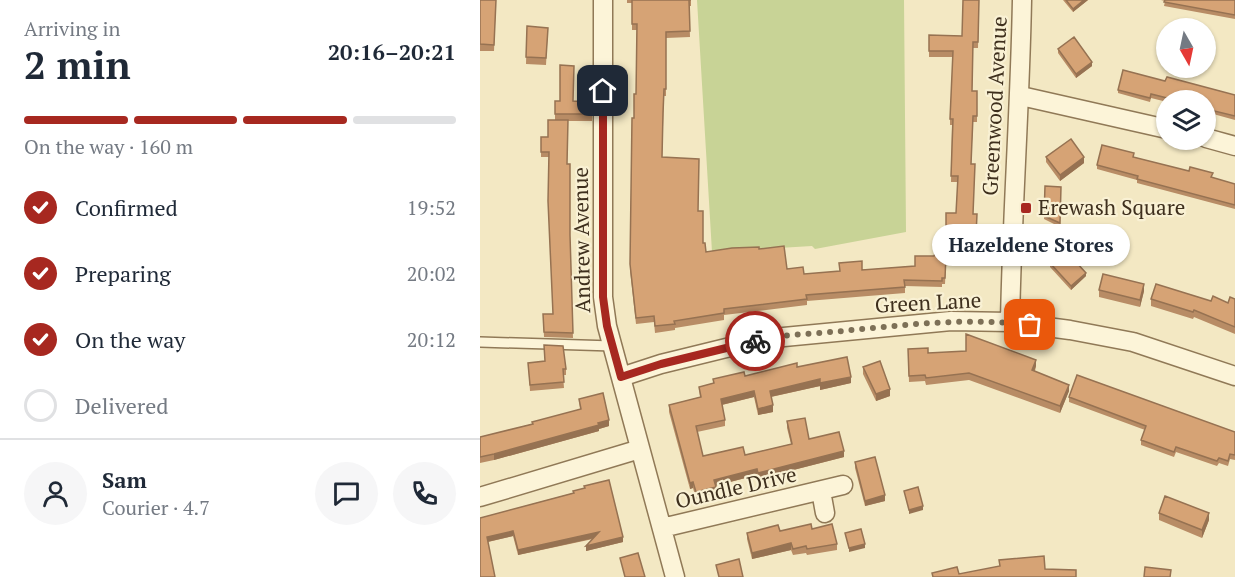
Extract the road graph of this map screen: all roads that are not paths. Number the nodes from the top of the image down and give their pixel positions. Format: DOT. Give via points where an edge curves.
graph roads {
  1 [pos="603,0"];
  2 [pos="1022,0"];
  3 [pos="1021,96"];
  4 [pos="1156,127"];
  5 [pos="1216,141"];
  6 [pos="1235,146"];
  7 [pos="1010,322"];
  8 [pos="480,342"];
  9 [pos="613,346"];
  10 [pos="1235,376"];
  11 [pos="621,377"];
  12 [pos="640,449"];
  13 [pos="843,485"];
  14 [pos="821,491"];
  15 [pos="480,497"];
  16 [pos="825,513"];
  17 [pos="662,528"];
  18 [pos="675,577"];
  1 -- 9 [label="street, Andrew Avenue" via="603,297"];
  2 -- 3 [label="street, Greenwood Avenue"];
  3 -- 4 [label="street"];
  3 -- 7 [label="street, Greenwood Avenue"];
  5 -- 6 [label="street"];
  7 -- 10 [label="street, Green Lane" via="1133,342"];
  7 -- 11 [label="street, Green Lane" via="951,321 763,339"];
  8 -- 9 [label="lane"];
  9 -- 11 [label="street, Andrew Avenue"];
  11 -- 12 [label="street, Andrew Avenue"];
  12 -- 15 [label="street"];
  12 -- 17 [label="street, Andrew Avenue"];
  13 -- 14 [label="street, Oundle Drive"];
  14 -- 16 [label="street, Oundle Drive"];
  14 -- 17 [label="street, Oundle Drive"];
  17 -- 18 [label="street, Andrew Avenue"];
}
